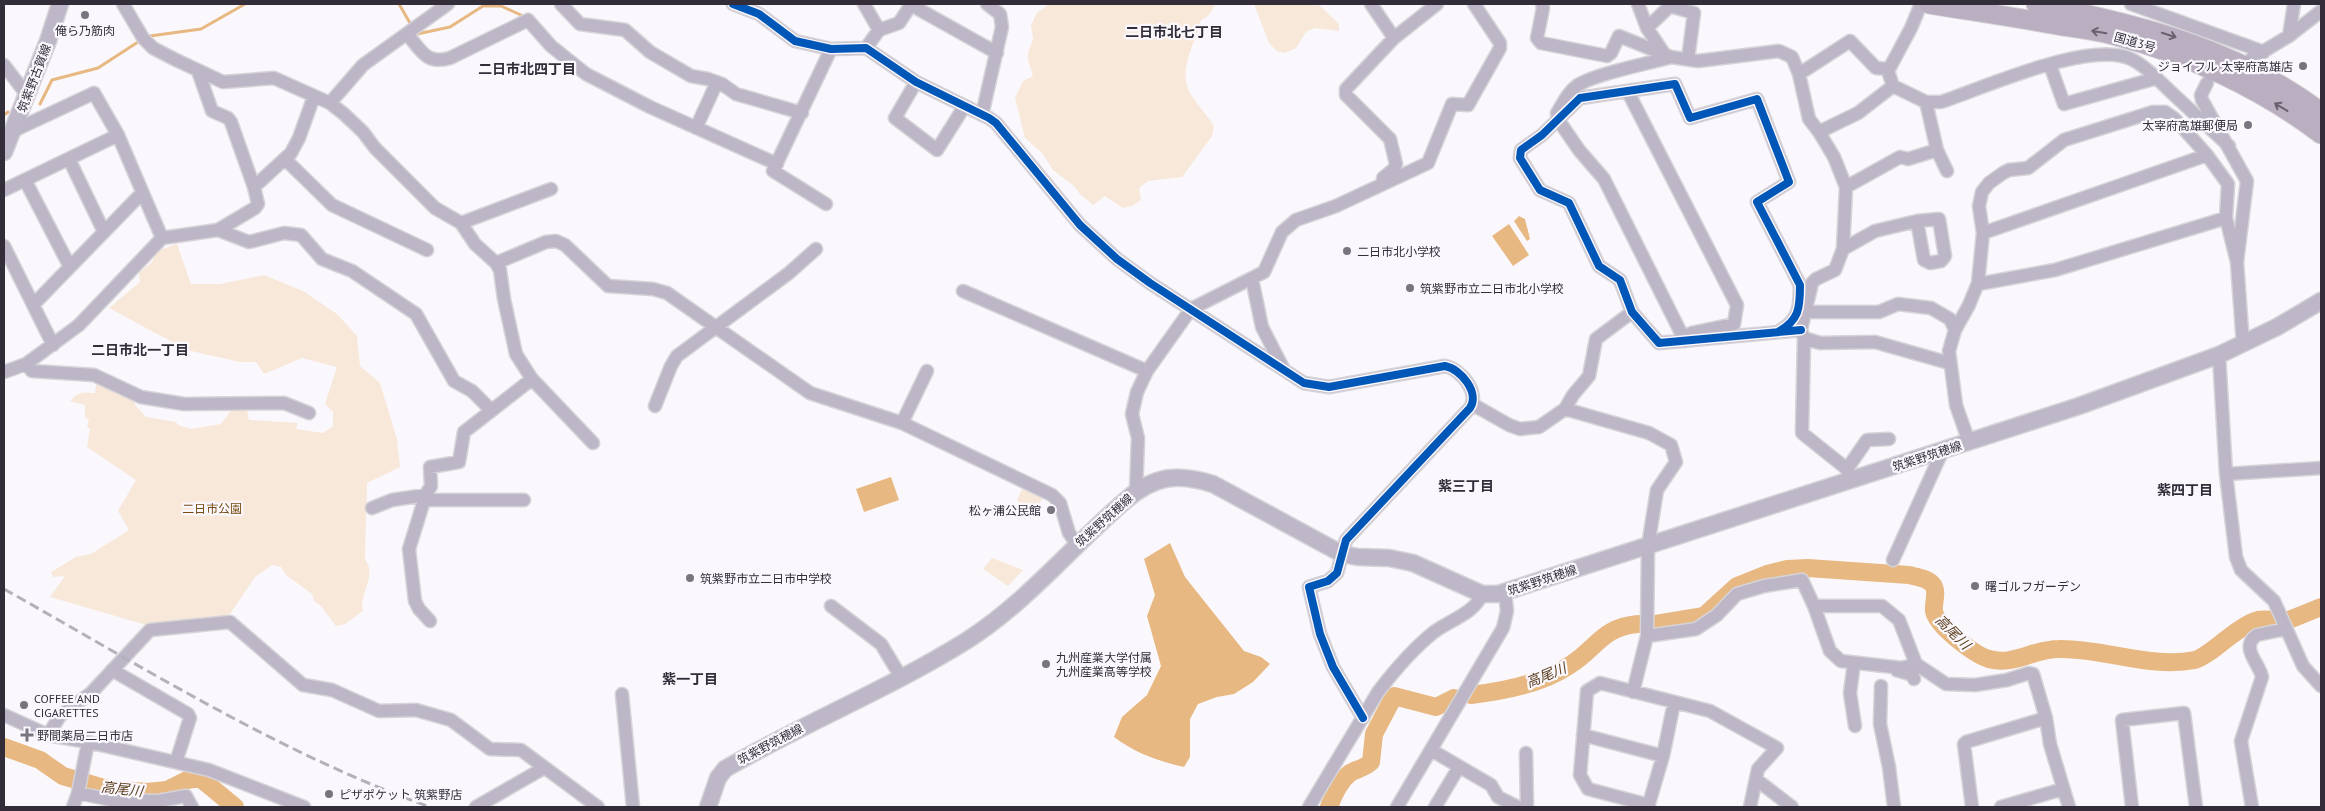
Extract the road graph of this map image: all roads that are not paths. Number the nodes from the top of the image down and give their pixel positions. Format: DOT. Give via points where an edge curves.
graph roads {
  1 [pos="60,4"];
  2 [pos="123,4"];
  3 [pos="448,4"];
  4 [pos="560,4"];
  5 [pos="733,4"];
  6 [pos="864,4"];
  7 [pos="987,4"];
  8 [pos="1371,4"];
  9 [pos="1437,4"];
  10 [pos="1474,4"];
  11 [pos="1542,4"];
  12 [pos="1638,4"];
  13 [pos="1921,4"];
  14 [pos="1929,4"];
  15 [pos="2036,4"];
  16 [pos="2131,4"];
  17 [pos="2294,4"];
  18 [pos="428,10"];
  19 [pos="2321,11"];
  20 [pos="1647,28"];
  21 [pos="879,30"];
  22 [pos="408,34"];
  23 [pos="2289,36"];
  24 [pos="1394,38"];
  25 [pos="831,48"];
  26 [pos="866,48"];
  27 [pos="2264,52"];
  28 [pos="997,53"];
  29 [pos="1668,56"];
  30 [pos="1688,59"];
  31 [pos="2251,59"];
  32 [pos="4,65"];
  33 [pos="2050,65"];
  34 [pos="1888,69"];
  35 [pos="198,71"];
  36 [pos="1799,74"];
  37 [pos="2157,78"];
  38 [pos="717,82"];
  39 [pos="916,82"];
  40 [pos="2207,83"];
  41 [pos="1892,86"];
  42 [pos="1628,92"];
  43 [pos="26,95"];
  44 [pos="314,96"];
  45 [pos="1926,102"];
  46 [pos="330,104"];
  47 [pos="964,107"];
  48 [pos="2321,112"];
  49 [pos="802,113"];
  50 [pos="982,115"];
  51 [pos="1554,121"];
  52 [pos="696,128"];
  53 [pos="14,131"];
  54 [pos="1819,132"];
  55 [pos="118,134"];
  56 [pos="2321,134"];
  57 [pos="2229,146"];
  58 [pos="1937,150"];
  59 [pos="4,152"];
  60 [pos="2207,155"];
  61 [pos="69,159"];
  62 [pos="285,159"];
  63 [pos="777,164"];
  64 [pos="1947,171"];
  65 [pos="25,180"];
  66 [pos="254,187"];
  67 [pos="1846,187"];
  68 [pos="1371,188"];
  69 [pos="551,189"];
  70 [pos="4,190"];
  71 [pos="142,194"];
  72 [pos="826,204"];
  73 [pos="2226,218"];
  74 [pos="1917,222"];
  75 [pos="461,223"];
  76 [pos="218,230"];
  77 [pos="104,232"];
  78 [pos="1983,233"];
  79 [pos="162,238"];
  80 [pos="4,246"];
  81 [pos="816,249"];
  82 [pos="1843,249"];
  83 [pos="427,250"];
  84 [pos="2237,262"];
  85 [pos="496,263"];
  86 [pos="70,267"];
  87 [pos="1252,278"];
  88 [pos="1978,284"];
  89 [pos="964,291"];
  90 [pos="33,304"];
  91 [pos="2319,304"];
  92 [pos="1191,309"];
  93 [pos="1632,312"];
  94 [pos="1807,312"];
  95 [pos="719,328"];
  96 [pos="1955,330"];
  97 [pos="1778,332"];
  98 [pos="1803,334"];
  99 [pos="1684,338"];
  100 [pos="2242,344"];
  101 [pos="52,345"];
  102 [pos="2219,355"];
  103 [pos="1949,363"];
  104 [pos="26,364"];
  105 [pos="1284,370"];
  106 [pos="927,371"];
  107 [pos="1148,371"];
  108 [pos="4,372"];
  109 [pos="532,379"];
  110 [pos="1472,404"];
  111 [pos="655,406"];
  112 [pos="490,409"];
  113 [pos="1566,409"];
  114 [pos="309,414"];
  115 [pos="902,423"];
  116 [pos="1889,439"];
  117 [pos="1968,442"];
  118 [pos="593,443"];
  119 [pos="1942,452"];
  120 [pos="2321,468"];
  121 [pos="2226,474"];
  122 [pos="1848,475"];
  123 [pos="1136,492"];
  124 [pos="426,498"];
  125 [pos="524,500"];
  126 [pos="372,508"];
  127 [pos="1078,544"];
  128 [pos="1648,546"];
  129 [pos="1342,554"];
  130 [pos="1893,560"];
  131 [pos="1505,592"];
  132 [pos="1482,594"];
  133 [pos="831,606"];
  134 [pos="1814,606"];
  135 [pos="430,621"];
  136 [pos="2285,630"];
  137 [pos="1647,636"];
  138 [pos="1854,662"];
  139 [pos="1916,664"];
  140 [pos="1884,667"];
  141 [pos="112,670"];
  142 [pos="901,677"];
  143 [pos="1914,679"];
  144 [pos="2318,679"];
  145 [pos="1881,686"];
  146 [pos="1633,692"];
  147 [pos="622,694"];
  148 [pos="1674,703"];
  149 [pos="4,715"];
  150 [pos="1363,718"];
  151 [pos="2046,718"];
  152 [pos="1855,726"];
  153 [pos="48,735"];
  154 [pos="1584,735"];
  155 [pos="88,742"];
  156 [pos="1431,750"];
  157 [pos="1526,753"];
  158 [pos="1663,756"];
  159 [pos="176,762"];
  160 [pos="1459,767"];
  161 [pos="544,768"];
  162 [pos="1757,780"];
  163 [pos="2063,789"];
  164 [pos="79,792"];
  165 [pos="1495,802"];
  166 [pos="1648,806"];
  167 [pos="73,807"];
  168 [pos="192,807"];
  169 [pos="304,807"];
  170 [pos="476,807"];
  171 [pos="598,807"];
  172 [pos="633,807"];
  173 [pos="708,807"];
  174 [pos="1309,807"];
  175 [pos="1397,807"];
  176 [pos="1435,807"];
  177 [pos="1518,807"];
  178 [pos="1527,807"];
  179 [pos="1750,807"];
  180 [pos="1792,807"];
  181 [pos="1894,807"];
  182 [pos="1972,807"];
  183 [pos="2001,807"];
  184 [pos="2068,807"];
  185 [pos="2132,807"];
  186 [pos="2196,807"];
  187 [pos="2252,807"];
  1 -- 43 [label="main road, 筑紫野古賀線"];
  2 -- 35 [label="street" via="139,32 153,48"];
  3 -- 18 [label="street"];
  4 -- 38 [label="street" via="580,24 625,30 650,52 691,76"];
  5 -- 25 [label="street" via="759,14 791,40"];
  6 -- 21 [label="street"];
  7 -- 28 [label="street" via="1000,14 1002,21"];
  8 -- 24 [label="street"];
  9 -- 24 [label="street"];
  10 -- 68 [label="street" via="1500,48 1468,105 1452,104 1428,163"];
  11 -- 29 [label="street" via="1537,38 1541,43 1607,56 1619,36"];
  12 -- 20 [label="street"];
  13 -- 34 [label="street"];
  56 -- 14 [label="highway, 国道3号, one-way" via="2233,80 2159,48 2112,34"];
  15 -- 48 [label="highway, 国道3号, one-way" via="2116,20 2208,49 2276,82"];
  16 -- 27 [label="street"];
  17 -- 23 [label="street"];
  18 -- 22 [label="street"];
  19 -- 23 [label="street"];
  20 -- 29 [label="street"];
  20 -- 30 [label="street" via="1670,6 1694,13"];
  21 -- 26 [label="street"];
  21 -- 28 [label="street" via="899,22 911,5"];
  22 -- 46 [label="street" via="362,65"];
  22 -- 52 [label="street" via="430,60 438,62 528,20 551,46 586,74"];
  23 -- 27 [label="street"];
  24 -- 68 [label="street" via="1346,89 1346,95 1390,139 1395,166"];
  25 -- 26 [label="street"];
  25 -- 49 [label="street"];
  26 -- 39 [label="street"];
  27 -- 31 [label="street"];
  28 -- 50 [label="street"];
  29 -- 30 [label="street"];
  29 -- 51 [label="street" via="1578,86 1568,95"];
  30 -- 36 [label="street" via="1698,61 1779,51 1792,57"];
  32 -- 43 [label="street"];
  33 -- 37 [label="street" via="2112,53 2133,60"];
  33 -- 37 [label="street" via="2064,104"];
  33 -- 45 [label="street" via="1994,81 1941,102"];
  34 -- 36 [label="street" via="1876,68 1850,40"];
  34 -- 41 [label="street"];
  35 -- 44 [label="street" via="223,82 274,78"];
  35 -- 66 [label="street" via="212,111 231,122"];
  36 -- 54 [label="street" via="1809,119"];
  37 -- 57 [label="street"];
  38 -- 49 [label="street" via="736,94"];
  38 -- 52 [label="street"];
  39 -- 47 [label="street"];
  39 -- 47 [label="street" via="895,118 937,150"];
  40 -- 57 [label="street" via="2201,94 2202,100"];
  41 -- 45 [label="street"];
  41 -- 54 [label="street" via="1858,113"];
  42 -- 51 [label="street" via="1580,98"];
  42 -- 97 [label="street" via="1675,84 1690,118 1757,98 1789,182 1756,202 1800,285 1797,316"];
  42 -- 99 [label="street" via="1737,305 1734,324"];
  43 -- 53 [label="main road, 筑紫野古賀線"];
  44 -- 46 [label="street"];
  44 -- 62 [label="street" via="299,138"];
  45 -- 58 [label="street"];
  46 -- 75 [label="street" via="356,126 435,208"];
  47 -- 50 [label="street"];
  49 -- 63 [label="street"];
  50 -- 92 [label="street" via="996,124 1080,225 1117,259"];
  51 -- 93 [label="street" via="1542,135 1521,150 1520,158 1540,190 1569,203 1599,266 1620,280"];
  51 -- 99 [label="street" via="1604,179"];
  52 -- 63 [label="street"];
  53 -- 55 [label="street" via="94,93"];
  53 -- 59 [label="main road, 筑紫野古賀線"];
  54 -- 67 [label="street"];
  55 -- 61 [label="street"];
  55 -- 71 [label="street"];
  57 -- 84 [label="street" via="2248,181"];
  58 -- 64 [label="street"];
  58 -- 67 [label="street" via="1908,159 1900,157"];
  60 -- 73 [label="street" via="2228,184"];
  60 -- 78 [label="street"];
  60 -- 78 [label="street" via="2165,112 2153,112 2064,140 2028,168 2009,170 1984,188 1980,198"];
  61 -- 65 [label="street"];
  61 -- 77 [label="street"];
  62 -- 66 [label="street"];
  62 -- 83 [label="street" via="332,206"];
  63 -- 72 [label="street" via="773,171"];
  65 -- 70 [label="street"];
  65 -- 86 [label="street"];
  66 -- 76 [label="street" via="258,204 255,208"];
  67 -- 82 [label="street"];
  68 -- 87 [label="street" via="1287,226 1266,268"];
  69 -- 75 [label="street"];
  71 -- 77 [label="street"];
  71 -- 79 [label="street"];
  73 -- 84 [label="street"];
  73 -- 88 [label="street" via="2055,270"];
  74 -- 82 [label="street" via="1875,231"];
  75 -- 85 [label="street" via="475,244"];
  76 -- 79 [label="street"];
  76 -- 112 [label="street" via="249,242 284,233 301,235 322,259 352,271 416,314 454,382 472,391"];
  77 -- 86 [label="street"];
  78 -- 88 [label="street"];
  79 -- 101 [label="street" via="79,325"];
  80 -- 90 [label="street"];
  81 -- 95 [label="street"];
  82 -- 94 [label="street" via="1835,270 1812,283"];
  84 -- 100 [label="street"];
  85 -- 95 [label="street" via="546,242 556,241 608,286 661,291"];
  85 -- 109 [label="street" via="516,354"];
  86 -- 90 [label="street"];
  87 -- 92 [label="street"];
  87 -- 105 [label="street" via="1262,326"];
  88 -- 96 [label="street"];
  89 -- 107 [label="street"];
  90 -- 101 [label="street"];
  91 -- 100 [label="main road, 筑紫野筑穂線"];
  92 -- 105 [label="street"];
  92 -- 107 [label="street"];
  93 -- 99 [label="street" via="1659,343"];
  93 -- 113 [label="street" via="1596,339 1590,376 1573,395"];
  94 -- 96 [label="street" via="1879,312 1898,304 1931,308 1950,319"];
  94 -- 98 [label="street"];
  95 -- 111 [label="street" via="677,356"];
  95 -- 115 [label="street" via="805,391"];
  96 -- 103 [label="street"];
  97 -- 98 [label="street"];
  97 -- 99 [label="street"];
  98 -- 103 [label="street" via="1820,342 1875,342"];
  98 -- 122 [label="street" via="1802,433"];
  100 -- 102 [label="main road, 筑紫野筑穂線"];
  101 -- 104 [label="street"];
  102 -- 117 [label="main road, 筑紫野筑穂線"];
  102 -- 121 [label="street"];
  103 -- 117 [label="street" via="1956,405"];
  104 -- 108 [label="street"];
  104 -- 114 [label="street" via="32,371 94,375 140,397 184,404 284,403"];
  105 -- 110 [label="street" via="1304,383 1329,387 1446,366 1464,378 1471,391"];
  106 -- 115 [label="street"];
  107 -- 123 [label="street" via="1137,392 1132,414 1138,438"];
  109 -- 112 [label="street"];
  109 -- 118 [label="street"];
  110 -- 113 [label="street" via="1520,429 1539,427"];
  110 -- 129 [label="street" via="1346,540"];
  112 -- 124 [label="street" via="464,432 459,462 430,467 432,486"];
  113 -- 128 [label="street" via="1649,433 1671,445 1676,462 1657,490"];
  115 -- 127 [label="street" via="1052,494 1060,503 1069,533"];
  116 -- 122 [label="street" via="1867,440"];
  117 -- 119 [label="main road, 筑紫野筑穂線"];
  119 -- 122 [label="main road, 筑紫野筑穂線"];
  119 -- 130 [label="street"];
  120 -- 121 [label="street"];
  121 -- 136 [label="street" via="2236,557 2241,570 2274,601"];
  122 -- 128 [label="main road, 筑紫野筑穂線"];
  123 -- 127 [label="main road, 筑紫野筑穂線"];
  123 -- 129 [label="main road, 筑紫野筑穂線" via="1169,477 1192,477 1213,484"];
  124 -- 125 [label="street"];
  124 -- 126 [label="street" via="392,500"];
  124 -- 135 [label="street" via="409,549 415,601"];
  127 -- 142 [label="main road, 筑紫野筑穂線" via="996,619 968,640"];
  128 -- 131 [label="main road, 筑紫野筑穂線"];
  128 -- 137 [label="street"];
  129 -- 132 [label="main road, 筑紫野筑穂線" via="1413,563"];
  129 -- 150 [label="street" via="1337,573 1328,581 1309,587 1320,634 1333,667"];
  131 -- 132 [label="main road, 筑紫野筑穂線"];
  131 -- 156 [label="street" via="1507,611 1503,628"];
  132 -- 150 [label="street" via="1479,603 1434,632 1390,676"];
  133 -- 142 [label="street" via="881,644"];
  134 -- 137 [label="street" via="1802,580 1764,586 1732,598 1701,627"];
  134 -- 138 [label="street" via="1830,651 1841,660"];
  134 -- 139 [label="street" via="1882,606 1899,620"];
  136 -- 144 [label="street" via="2302,666"];
  136 -- 187 [label="street" via="2257,635 2250,646 2262,677 2241,742"];
  137 -- 146 [label="street"];
  138 -- 140 [label="street"];
  138 -- 152 [label="street" via="1850,693"];
  139 -- 140 [label="street" via="1902,668"];
  139 -- 151 [label="street" via="1946,684 1959,686 2033,674"];
  140 -- 143 [label="street" via="1914,675"];
  141 -- 153 [label="street" via="91,693 60,716"];
  141 -- 159 [label="street" via="188,714 190,718"];
  141 -- 161 [label="street" via="150,630 230,622 303,685 332,690 378,711 416,710 451,720 490,749 521,750"];
  142 -- 173 [label="main road, 筑紫野筑穂線" via="725,769 718,778"];
  145 -- 181 [label="street" via="1880,724"];
  146 -- 148 [label="street"];
  146 -- 154 [label="street" via="1600,684 1587,691"];
  147 -- 172 [label="street"];
  148 -- 158 [label="street"];
  148 -- 162 [label="street" via="1710,711 1777,748 1758,769"];
  149 -- 153 [label="street"];
  150 -- 174 [label="street"];
  151 -- 163 [label="street"];
  151 -- 182 [label="street" via="1964,744"];
  153 -- 155 [label="street"];
  154 -- 158 [label="street"];
  154 -- 166 [label="street" via="1580,775 1588,789"];
  155 -- 159 [label="street"];
  155 -- 164 [label="street"];
  156 -- 160 [label="street"];
  156 -- 175 [label="street"];
  157 -- 178 [label="street"];
  158 -- 166 [label="street"];
  159 -- 169 [label="street" via="230,777"];
  160 -- 165 [label="street" via="1491,785"];
  160 -- 176 [label="street"];
  161 -- 170 [label="street"];
  161 -- 171 [label="street"];
  162 -- 179 [label="street"];
  162 -- 180 [label="street"];
  163 -- 183 [label="street"];
  163 -- 184 [label="street"];
  164 -- 167 [label="street"];
  164 -- 168 [label="street" via="112,800 158,801 184,796 188,797"];
  165 -- 177 [label="street"];
  185 -- 186 [label="street" via="2122,720 2184,713"];
}
